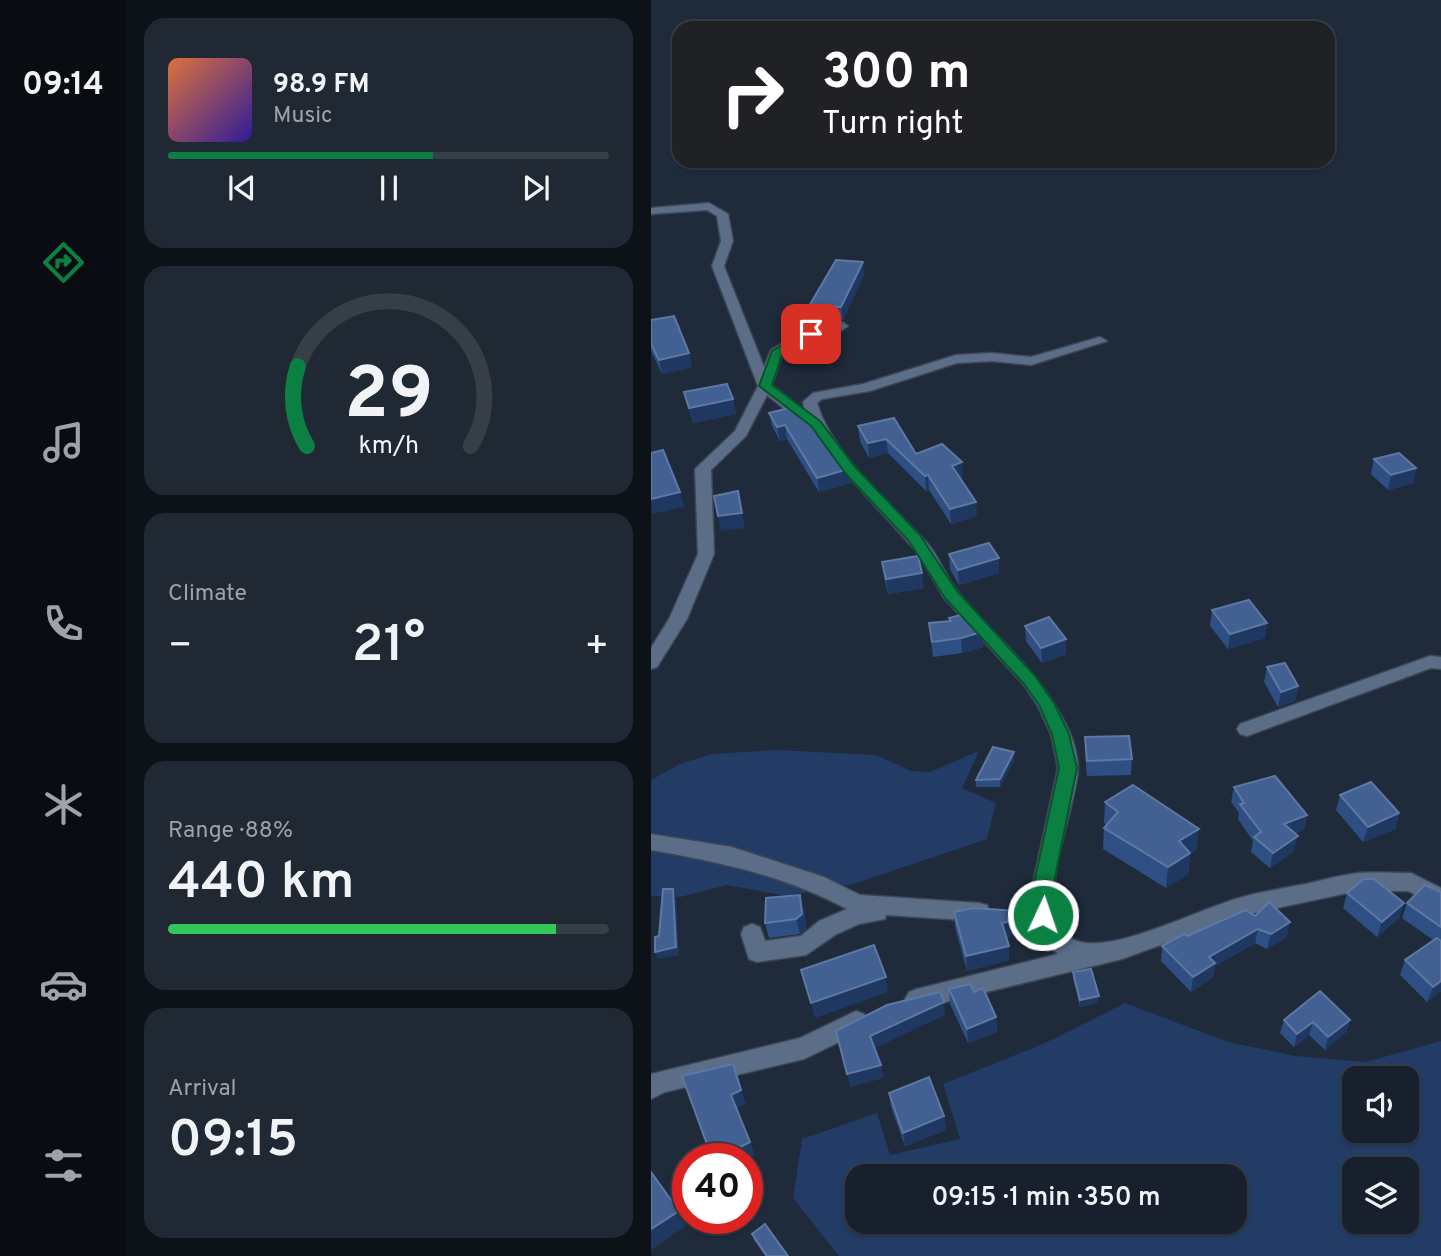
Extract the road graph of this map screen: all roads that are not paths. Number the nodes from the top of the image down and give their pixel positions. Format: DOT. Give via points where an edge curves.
graph roads {
  1 [pos="651,211"];
  2 [pos="842,326"];
  3 [pos="1100,341"];
  4 [pos="765,386"];
  5 [pos="816,424"];
  6 [pos="651,663"];
  7 [pos="1441,663"];
  8 [pos="1247,729"];
  9 [pos="651,842"];
  10 [pos="1441,898"];
  11 [pos="901,907"];
  12 [pos="1043,915"];
  13 [pos="752,934"];
  14 [pos="1094,955"];
  15 [pos="897,1004"];
  16 [pos="873,1013"];
  17 [pos="651,1087"];
  1 -- 4 [label="street" via="709,206 722,214 727,241 718,266"];
  2 -- 4 [label="street" via="824,324 776,353"];
  3 -- 5 [label="street" via="1031,361 956,359 865,388 818,396 810,402"];
  4 -- 5 [label="street"];
  4 -- 6 [label="street" via="741,433 703,469 706,554 678,619"];
  5 -- 12 [label="street" via="851,471 915,538 950,594 1030,680 1061,734 1068,768 1044,883"];
  7 -- 8 [label="street" via="1430,662"];
  9 -- 11 [label="street" via="732,856 816,883 857,904"];
  10 -- 14 [label="street" via="1411,883 1357,882 1239,907"];
  11 -- 12 [label="street"];
  11 -- 13 [label="street" via="857,915 827,928 806,945 757,952"];
  12 -- 14 [label="street" via="1051,934 1068,949"];
  14 -- 15 [label="street"];
  16 -- 17 [label="street" via="804,1048"];
}
